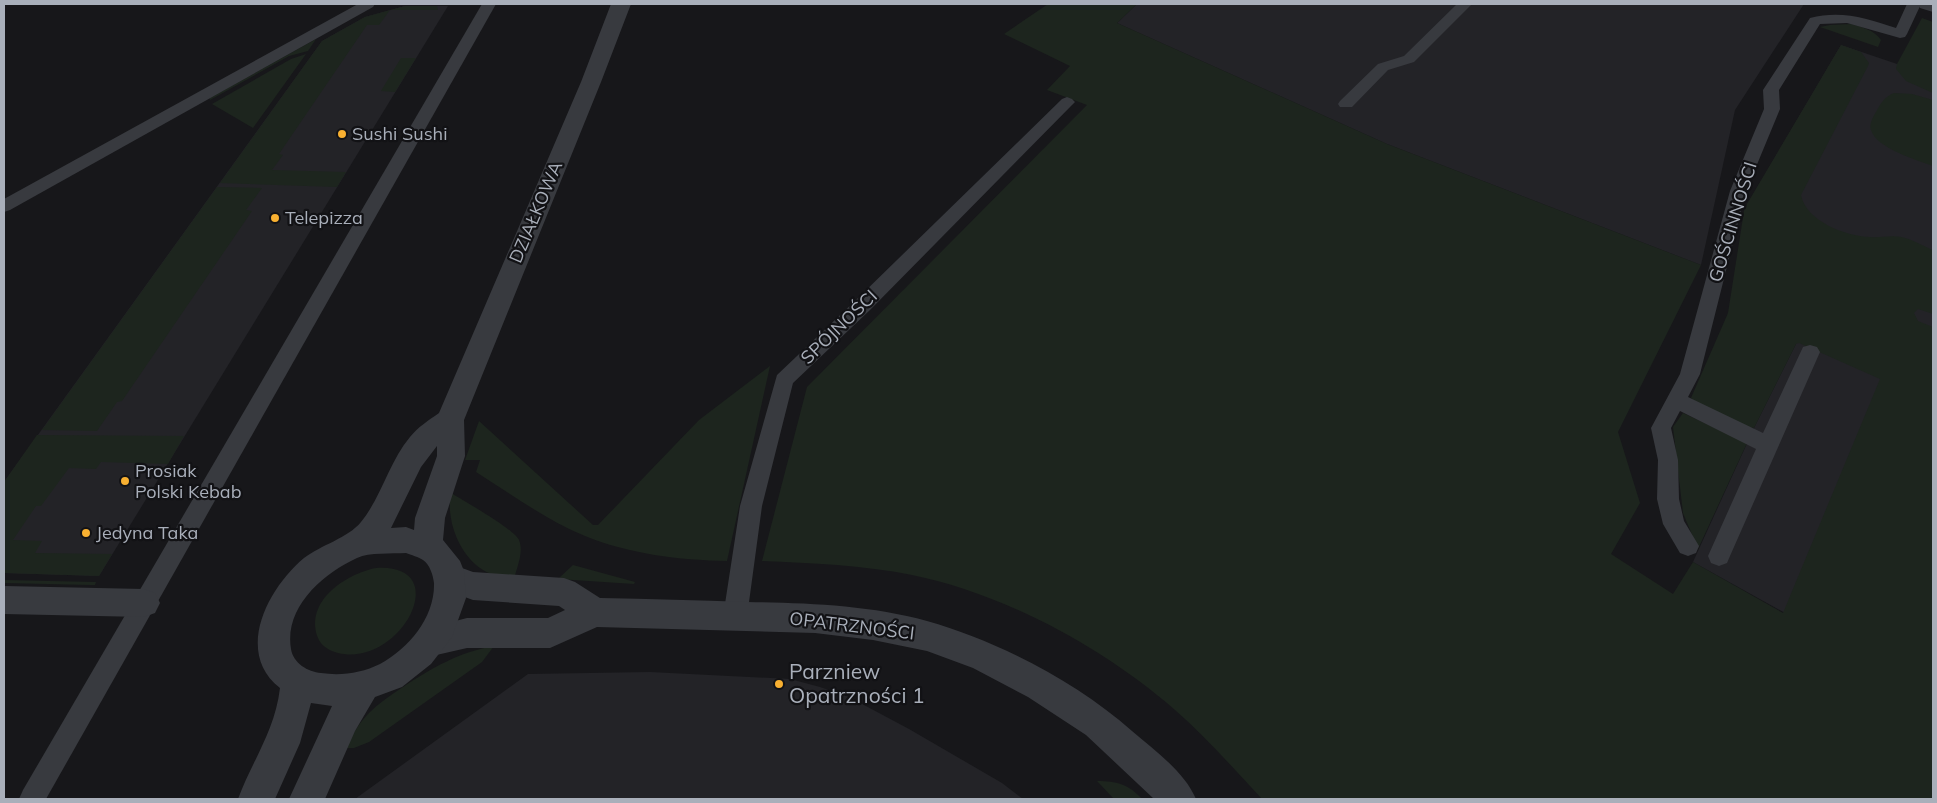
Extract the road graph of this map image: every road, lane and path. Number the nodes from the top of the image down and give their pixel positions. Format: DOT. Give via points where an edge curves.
graph roads {
  1 [pos="368,4"];
  2 [pos="489,4"];
  3 [pos="621,4"];
  4 [pos="1465,4"];
  5 [pos="1914,4"];
  6 [pos="1927,4"];
  7 [pos="1933,6"];
  8 [pos="1067,102"];
  9 [pos="1346,104"];
  10 [pos="4,206"];
  11 [pos="1810,352"];
  12 [pos="1676,400"];
  13 [pos="450,420"];
  14 [pos="1768,445"];
  15 [pos="363,543"];
  16 [pos="427,546"];
  17 [pos="1688,546"];
  18 [pos="1718,556"];
  19 [pos="451,578"];
  20 [pos="4,600"];
  21 [pos="144,603"];
  22 [pos="595,612"];
  23 [pos="735,617"];
  24 [pos="432,641"];
  25 [pos="297,683"];
  26 [pos="363,687"];
  27 [pos="32,799"];
  28 [pos="256,799"];
  29 [pos="306,799"];
  30 [pos="1178,799"];
  1 -- 10 [label="lane"];
  2 -- 21 [label="lane"];
  3 -- 13 [label="street, DZIAŁKOWA"];
  4 -- 9 [label="lane" via="1409,59 1383,67"];
  5 -- 12 [label="lane, GOŚCINNOŚCI" via="1900,34 1856,21 1823,18 1815,21 1771,90 1772,109 1738,191 1690,374"];
  6 -- 7 [label="street"];
  8 -- 23 [label="lane, SPÓJNOŚCI" via="784,380 752,506"];
  11 -- 14 [label="lane"];
  12 -- 14 [label="lane"];
  12 -- 17 [label="lane, GOŚCINNOŚCI" via="1661,428 1668,460 1668,499 1674,524"];
  13 -- 15 [label="street, DZIAŁKOWA" via="416,448 384,514"];
  13 -- 16 [label="street, DZIAŁKOWA" via="452,456 430,518"];
  14 -- 18 [label="lane"];
  15 -- 16 [label="street" via="397,538"];
  15 -- 25 [label="street" via="340,551 308,574 288,598 278,617 274,637 276,655 283,671"];
  16 -- 19 [label="street" via="443,560"];
  19 -- 22 [label="street" via="473,586 564,592"];
  19 -- 24 [label="street" via="451,599 445,620"];
  20 -- 21 [label="street"];
  21 -- 27 [label="lane"];
  22 -- 23 [label="street, OPATRZNOŚCI"];
  22 -- 24 [label="street, OPATRZNOŚCI" via="550,633 467,634"];
  23 -- 30 [label="street, OPATRZNOŚCI" via="815,618 873,625 927,636 984,657 1040,686 1098,723"];
  24 -- 26 [label="street" via="394,674"];
  25 -- 26 [label="street" via="316,690"];
  25 -- 28 [label="street" via="294,710"];
  26 -- 29 [label="street" via="343,718"];
}
